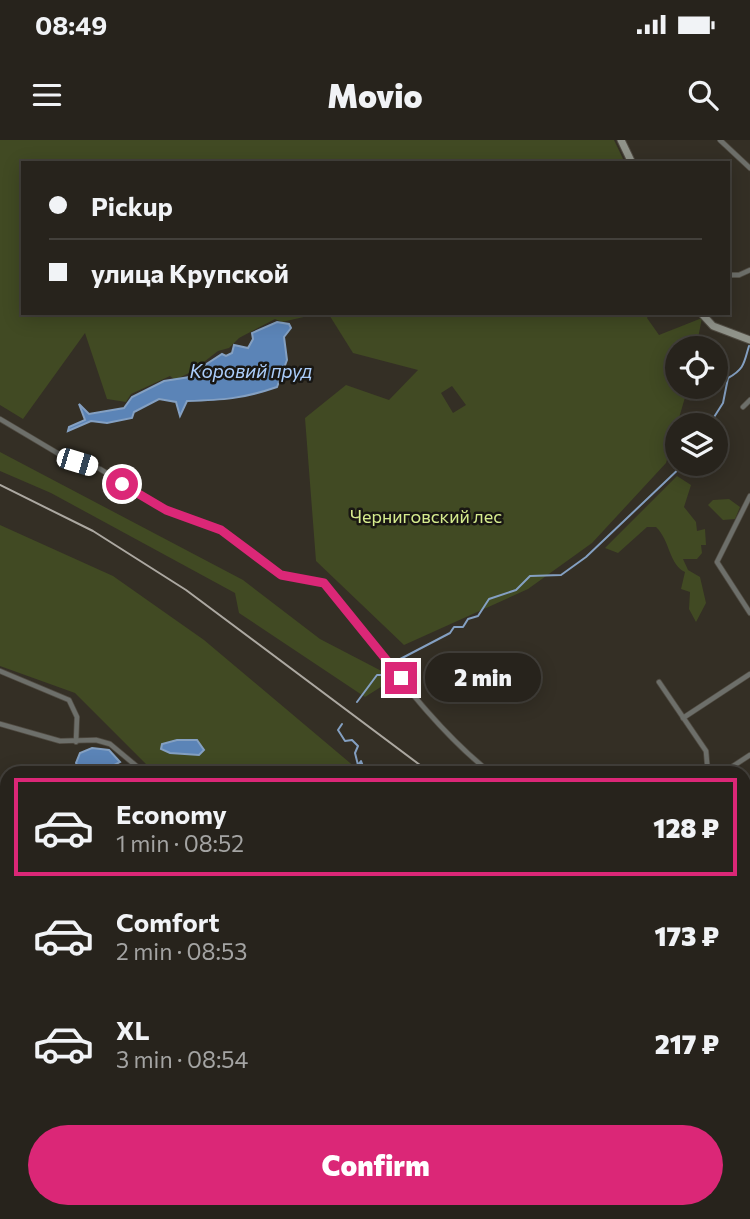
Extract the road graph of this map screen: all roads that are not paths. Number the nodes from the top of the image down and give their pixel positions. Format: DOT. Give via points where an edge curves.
graph roads {
  1 [pos="621,140"];
  2 [pos="720,140"];
  3 [pos="631,161"];
  4 [pos="750,168"];
  5 [pos="750,270"];
  6 [pos="730,275"];
  7 [pos="703,315"];
  8 [pos="750,340"];
  9 [pos="750,400"];
  10 [pos="743,407"];
  11 [pos="0,419"];
  12 [pos="750,496"];
  13 [pos="750,613"];
  14 [pos="0,671"];
  15 [pos="750,674"];
  16 [pos="659,682"];
  17 [pos="683,718"];
  18 [pos="0,724"];
  19 [pos="76,742"];
  20 [pos="750,755"];
  21 [pos="136,766"];
  22 [pos="482,766"];
  23 [pos="707,766"];
  24 [pos="733,766"];
  1 -- 3 [label="street"];
  2 -- 4 [label="street"];
  5 -- 6 [label="street"];
  7 -- 8 [label="street" via="713,326"];
  9 -- 10 [label="street"];
  11 -- 22 [label="street" via="59,454 100,469 156,504 221,530 281,575 324,583 425,708"];
  12 -- 13 [label="street" via="717,562"];
  14 -- 19 [label="street" via="69,700 77,717"];
  15 -- 17 [label="street"];
  16 -- 17 [label="street"];
  17 -- 23 [label="street" via="706,751"];
  18 -- 19 [label="street"];
  19 -- 21 [label="street" via="110,744"];
  20 -- 24 [label="street"];
}
